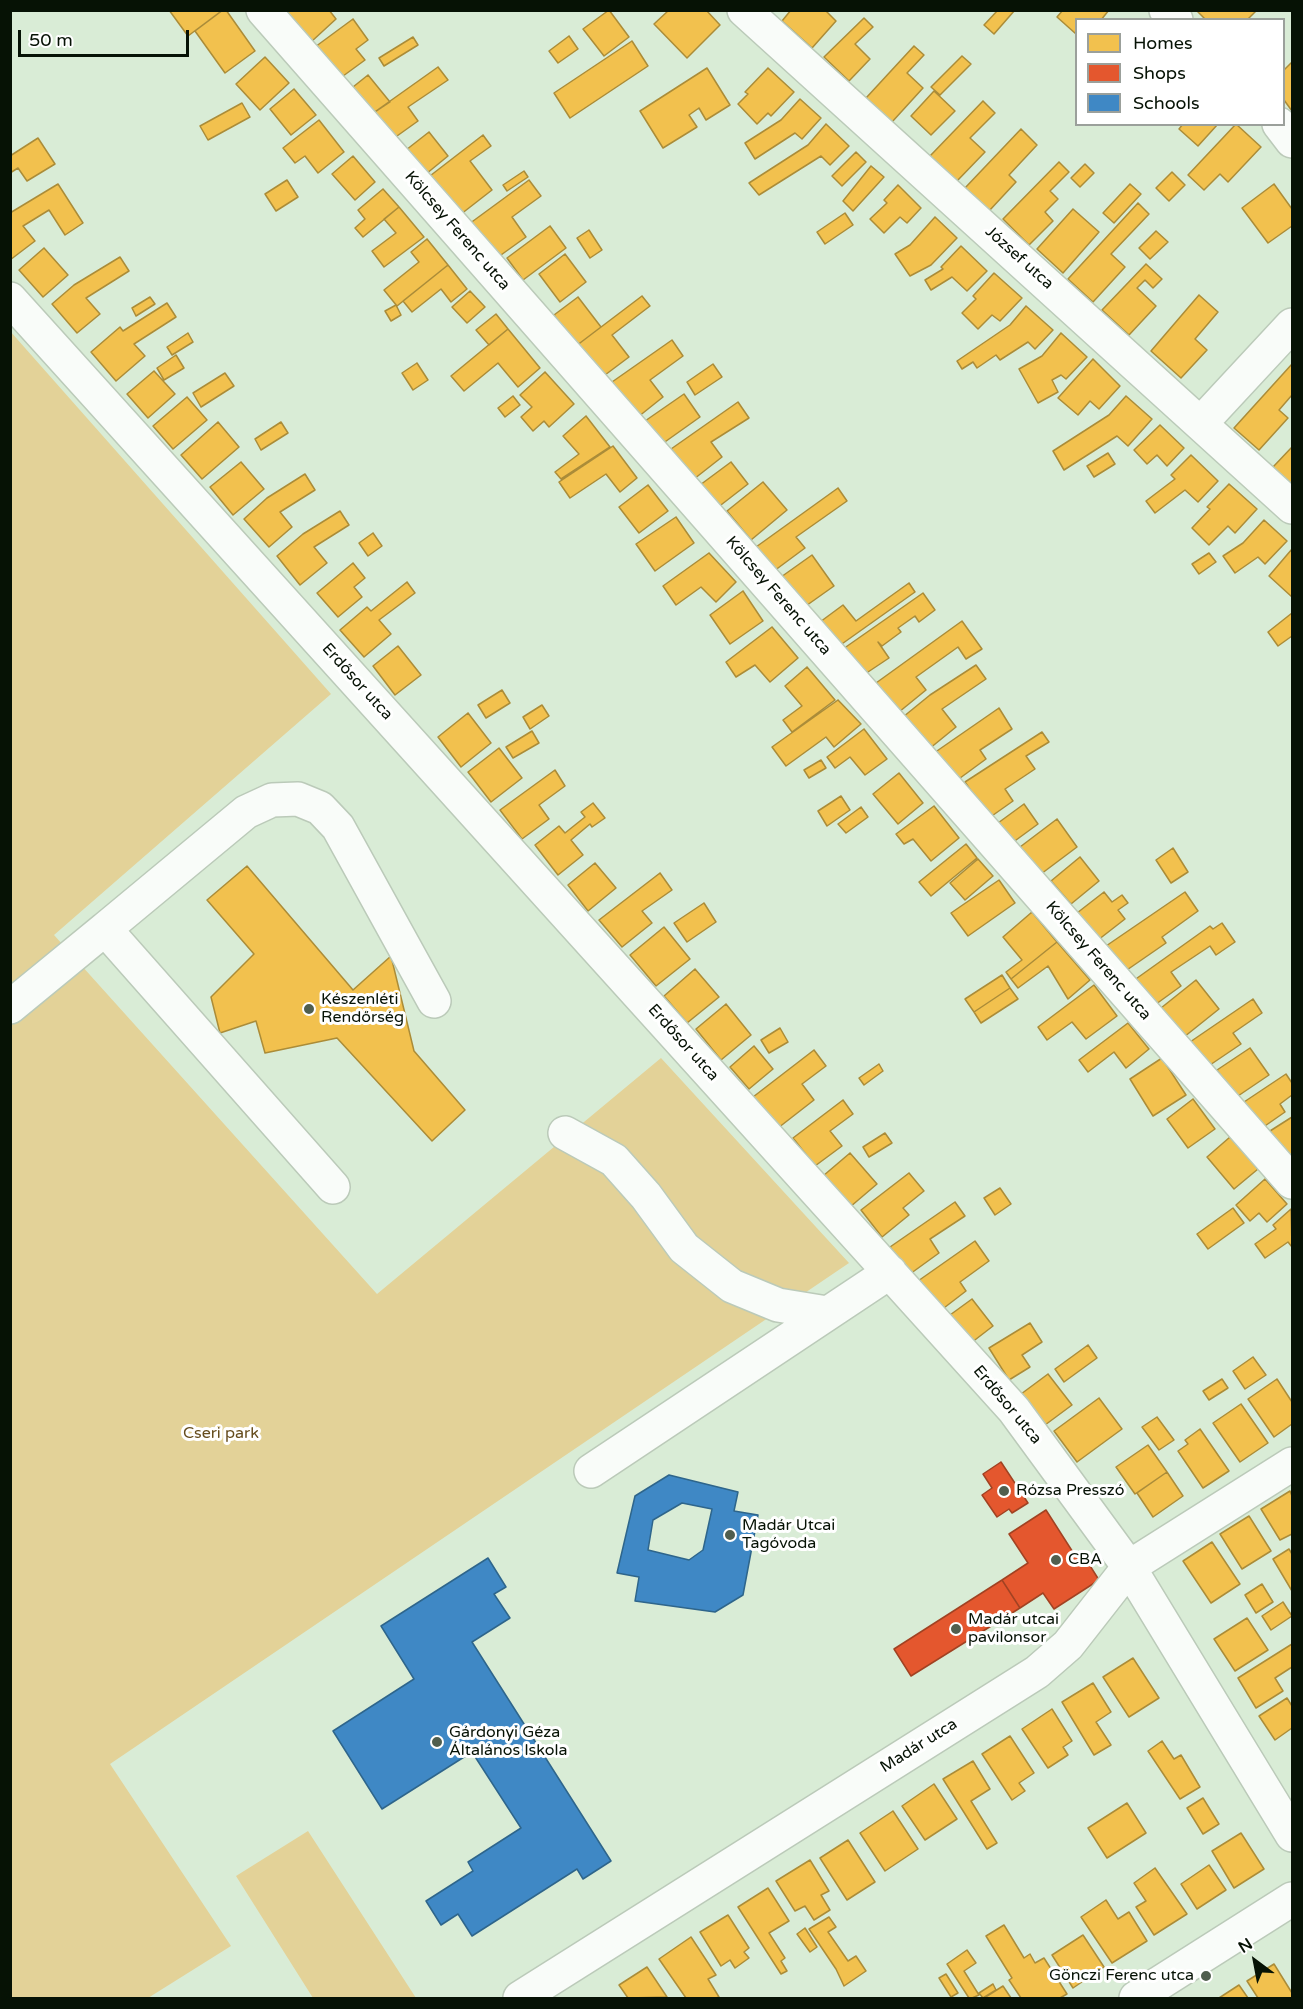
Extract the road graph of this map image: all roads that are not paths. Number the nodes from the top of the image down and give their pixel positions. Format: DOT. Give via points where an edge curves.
graph roads {
  1 [pos="263,10"];
  2 [pos="744,10"];
  3 [pos="1282,126"];
  4 [pos="1293,141"];
  5 [pos="10,299"];
  6 [pos="1293,326"];
  7 [pos="1201,423"];
  8 [pos="1293,507"];
  9 [pos="105,928"];
  10 [pos="434,1001"];
  11 [pos="10,1007"];
  12 [pos="565,1133"];
  13 [pos="1293,1182"];
  14 [pos="333,1187"];
  15 [pos="890,1272"];
  16 [pos="827,1313"];
  17 [pos="1293,1464"];
  18 [pos="591,1471"];
  19 [pos="1129,1567"];
  20 [pos="1293,1835"];
  21 [pos="1293,1899"];
  22 [pos="520,1998"];
  23 [pos="1136,1998"];
  1 -- 13 [label="street, Kölcsey Ferenc utca"];
  2 -- 7 [label="street, József utca"];
  3 -- 4 [label="street"];
  5 -- 15 [label="street, Erdősor utca"];
  6 -- 7 [label="street"];
  7 -- 8 [label="street, József utca"];
  9 -- 10 [label="street" via="246,812 272,801 298,799 320,808 338,826"];
  9 -- 11 [label="street"];
  9 -- 14 [label="street"];
  12 -- 16 [label="street" via="614,1160 684,1248 732,1286 778,1305"];
  15 -- 16 [label="street"];
  15 -- 19 [label="street, Erdősor utca" via="1014,1410"];
  16 -- 18 [label="street"];
  17 -- 19 [label="street, Madár utca"];
  19 -- 20 [label="street, Erdősor utca"];
  19 -- 22 [label="street, Madár utca" via="1068,1645 1037,1671"];
  21 -- 23 [label="street"];
}
